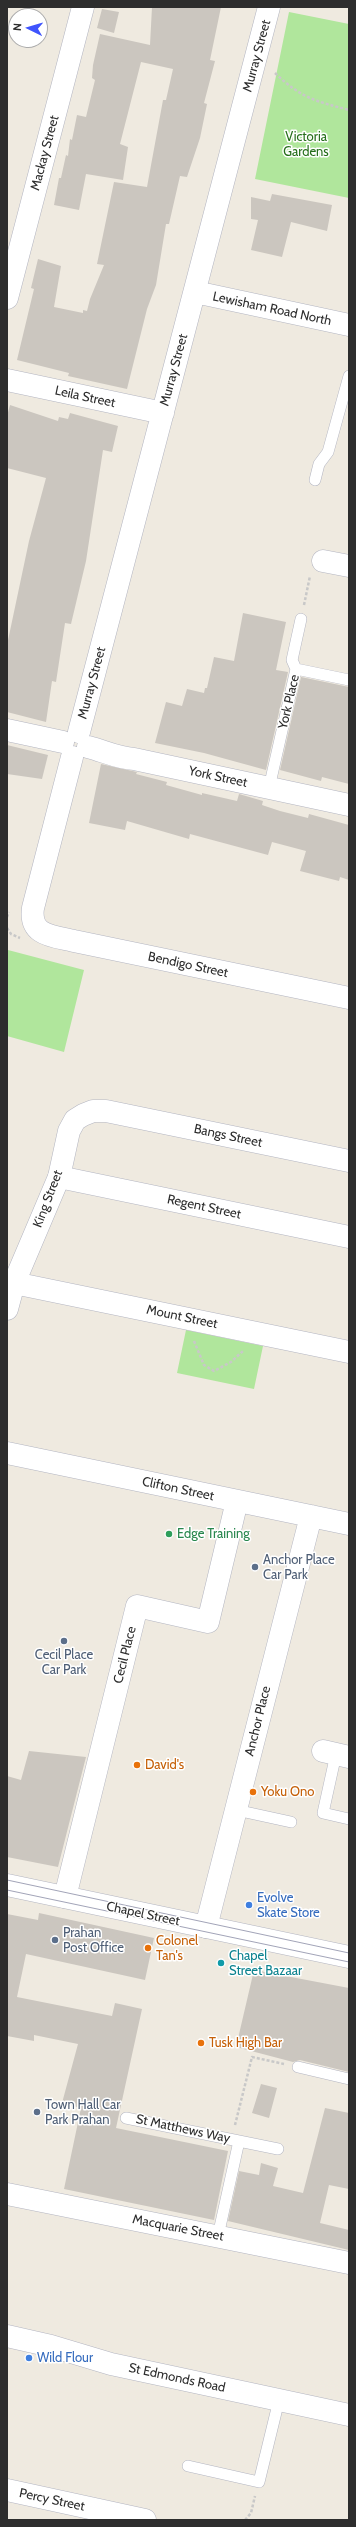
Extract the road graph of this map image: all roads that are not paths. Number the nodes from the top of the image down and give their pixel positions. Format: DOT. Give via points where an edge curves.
graph roads {
  1 [pos="83,7"];
  2 [pos="270,7"];
  3 [pos="195,292"];
  4 [pos="7,298"];
  5 [pos="349,325"];
  6 [pos="349,376"];
  7 [pos="7,380"];
  8 [pos="163,413"];
  9 [pos="315,480"];
  10 [pos="317,566"];
  11 [pos="349,566"];
  12 [pos="301,619"];
  13 [pos="296,669"];
  14 [pos="349,680"];
  15 [pos="7,730"];
  16 [pos="76,745"];
  17 [pos="269,788"];
  18 [pos="349,805"];
  19 [pos="28,930"];
  20 [pos="349,998"];
  21 [pos="106,1111"];
  22 [pos="349,1161"];
  23 [pos="59,1177"];
  24 [pos="349,1237"];
  25 [pos="14,1282"];
  26 [pos="7,1309"];
  27 [pos="349,1352"];
  28 [pos="7,1453"];
  29 [pos="237,1500"];
  30 [pos="312,1516"];
  31 [pos="349,1524"];
  32 [pos="336,1754"];
  33 [pos="236,1810"];
  34 [pos="349,1819"];
  35 [pos="291,1822"];
  36 [pos="7,1885"];
  37 [pos="65,1897"];
  38 [pos="206,1927"];
  39 [pos="349,1957"];
  40 [pos="298,2067"];
  41 [pos="349,2079"];
  42 [pos="126,2118"];
  43 [pos="239,2141"];
  44 [pos="278,2149"];
  45 [pos="7,2194"];
  46 [pos="218,2236"];
  47 [pos="349,2263"];
  48 [pos="7,2336"];
  49 [pos="278,2400"];
  50 [pos="349,2415"];
  51 [pos="188,2466"];
  52 [pos="7,2490"];
  53 [pos="145,2520"];
  1 -- 4 [label="street, Mackay Street"];
  2 -- 3 [label="street, Murray Street"];
  3 -- 5 [label="street, Lewisham Road North"];
  3 -- 8 [label="street, Murray Street"];
  6 -- 9 [label="lane" via="328,452 319,464"];
  7 -- 8 [label="street, Leila Street"];
  8 -- 16 [label="street, Murray Street"];
  10 -- 11 [label="street"];
  12 -- 13 [label="lane" via="292,660"];
  13 -- 14 [label="lane, York Place"];
  13 -- 17 [label="lane, York Place"];
  15 -- 16 [label="street, York Street"];
  16 -- 17 [label="street, York Street" via="108,752 117,758 134,759"];
  16 -- 19 [label="street, Murray Street"];
  17 -- 18 [label="street, York Street"];
  19 -- 20 [label="street, Bendigo Street"];
  21 -- 22 [label="street, Bangs Street"];
  21 -- 23 [label="street, King Street" via="93,1111 75,1120 69,1131"];
  23 -- 24 [label="street, Regent Street"];
  23 -- 25 [label="street, King Street"];
  25 -- 26 [label="street, King Street"];
  25 -- 27 [label="street, Mount Street"];
  28 -- 29 [label="street, Clifton Street"];
  29 -- 30 [label="street, Clifton Street"];
  29 -- 37 [label="street, Cecil Place" via="208,1622 137,1606"];
  30 -- 31 [label="street, Clifton Street"];
  30 -- 33 [label="street, Anchor Place"];
  32 -- 34 [label="lane" via="323,1813"];
  33 -- 35 [label="lane"];
  33 -- 38 [label="street, Anchor Place"];
  36 -- 37 [label="street, Chapel Street"];
  37 -- 38 [label="street, Chapel Street"];
  38 -- 39 [label="street, Chapel Street"];
  40 -- 41 [label="lane"];
  42 -- 43 [label="lane, St Matthews Way"];
  43 -- 44 [label="lane, St Matthews Way"];
  43 -- 46 [label="lane, St Matthews Way"];
  45 -- 46 [label="street, Macquarie Street"];
  46 -- 47 [label="street, Macquarie Street"];
  48 -- 49 [label="street, St Edmonds Road" via="111,2364"];
  49 -- 50 [label="street, St Edmonds Road"];
  49 -- 51 [label="lane" via="259,2482"];
  52 -- 53 [label="street, Percy Street"];
}
